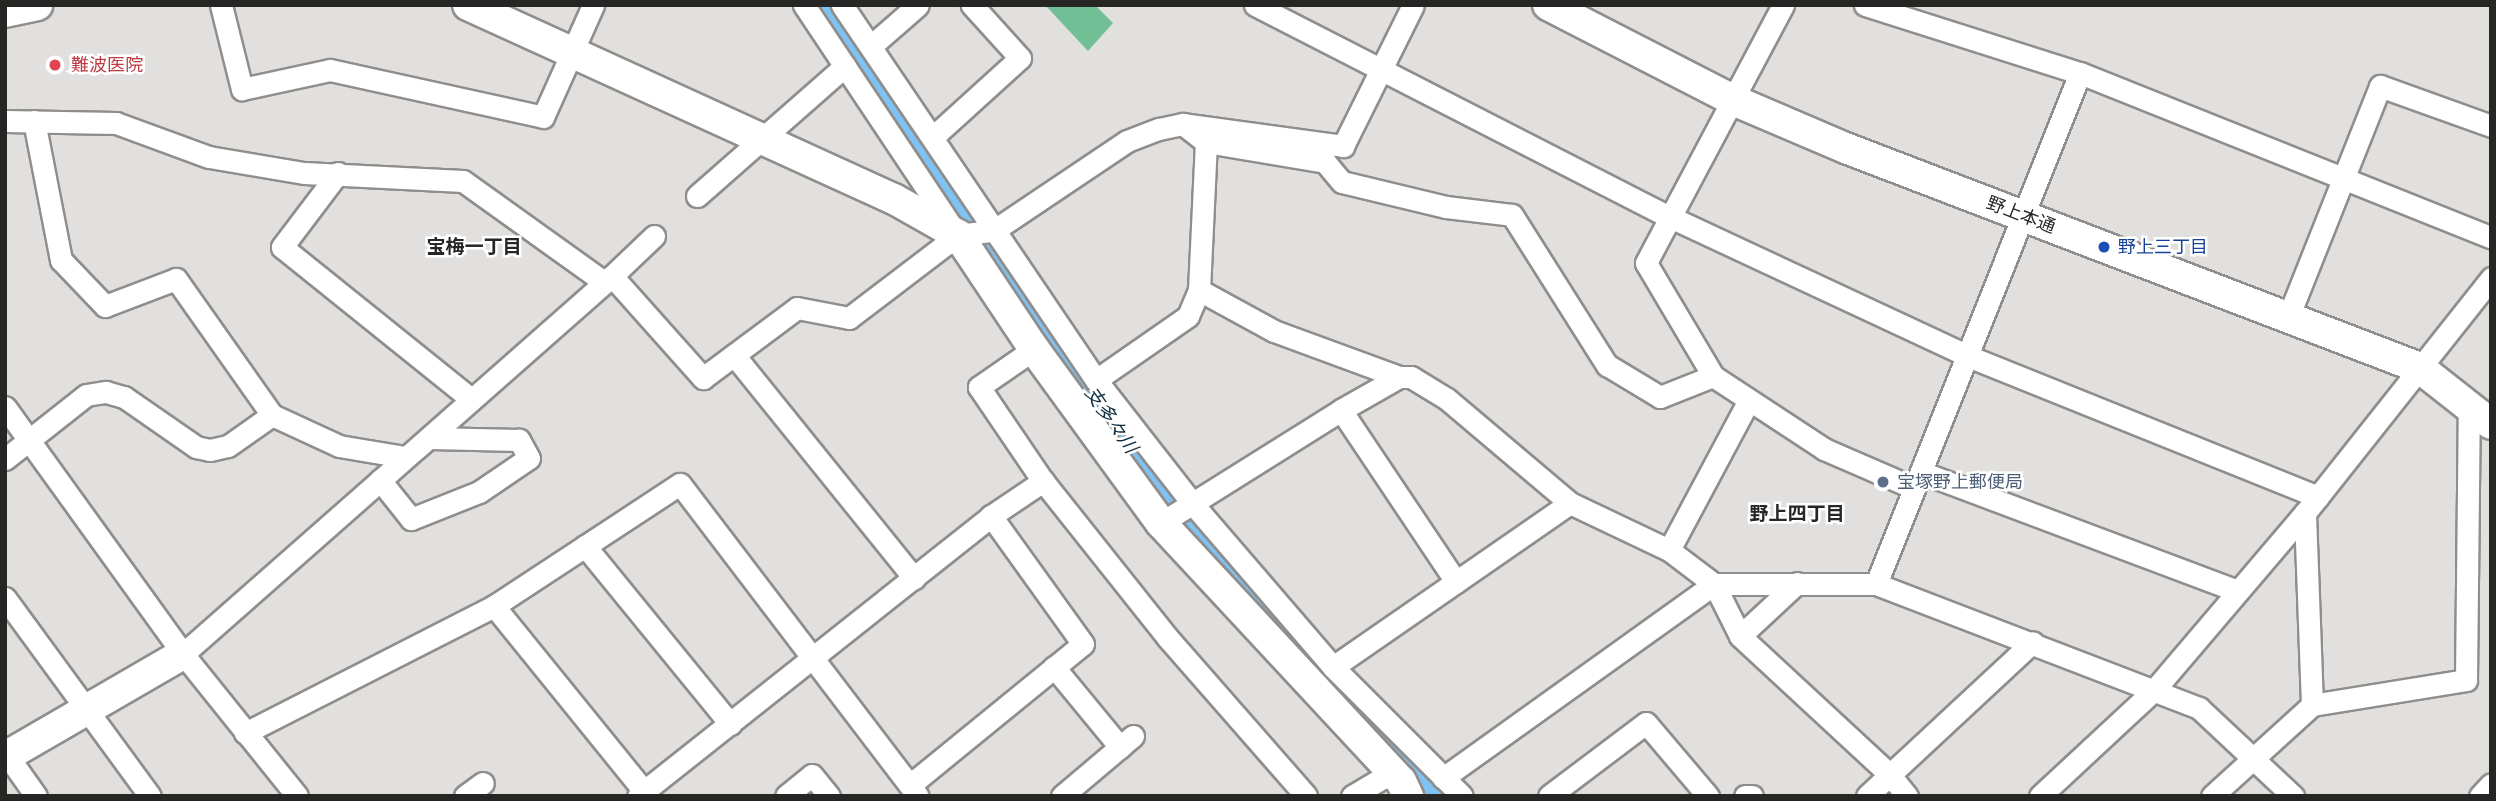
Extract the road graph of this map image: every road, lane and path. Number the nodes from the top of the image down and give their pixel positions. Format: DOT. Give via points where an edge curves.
graph roads {
  1 [pos="37,5"];
  2 [pos="221,5"];
  3 [pos="468,5"];
  4 [pos="593,5"];
  5 [pos="804,5"];
  6 [pos="842,5"];
  7 [pos="918,5"];
  8 [pos="972,5"];
  9 [pos="1255,5"];
  10 [pos="1413,5"];
  11 [pos="1548,5"];
  12 [pos="1783,5"];
  13 [pos="1865,5"];
  14 [pos="5,12"];
  15 [pos="871,46"];
  16 [pos="572,52"];
  17 [pos="845,66"];
  18 [pos="1381,66"];
  19 [pos="2080,73"];
  20 [pos="1733,100"];
  21 [pos="5,121"];
  22 [pos="34,121"];
  23 [pos="1183,124"];
  24 [pos="2491,126"];
  25 [pos="934,136"];
  26 [pos="764,139"];
  27 [pos="1206,142"];
  28 [pos="338,173"];
  29 [pos="2344,178"];
  30 [pos="697,196"];
  31 [pos="2026,216"];
  32 [pos="1670,217"];
  33 [pos="991,231"];
  34 [pos="961,235"];
  35 [pos="654,236"];
  36 [pos="2491,237"];
  37 [pos="2491,278"];
  38 [pos="608,279"];
  39 [pos="1199,290"];
  40 [pos="2287,320"];
  41 [pos="1034,349"];
  42 [pos="734,355"];
  43 [pos="1970,357"];
  44 [pos="2420,368"];
  45 [pos="1713,376"];
  46 [pos="1399,377"];
  47 [pos="1097,380"];
  48 [pos="471,399"];
  49 [pos="1748,402"];
  50 [pos="5,407"];
  51 [pos="1342,410"];
  52 [pos="2480,414"];
  53 [pos="272,415"];
  54 [pos="429,438"];
  55 [pos="31,439"];
  56 [pos="405,457"];
  57 [pos="5,459"];
  58 [pos="380,480"];
  59 [pos="1918,480"];
  60 [pos="1043,481"];
  61 [pos="1570,503"];
  62 [pos="2311,505"];
  63 [pos="1178,512"];
  64 [pos="991,516"];
  65 [pos="585,546"];
  66 [pos="1669,550"];
  67 [pos="914,578"];
  68 [pos="1456,582"];
  69 [pos="1797,583"];
  70 [pos="1714,584"];
  71 [pos="1876,584"];
  72 [pos="2237,591"];
  73 [pos="6,602"];
  74 [pos="494,606"];
  75 [pos="1740,636"];
  76 [pos="2033,642"];
  77 [pos="183,654"];
  78 [pos="815,657"];
  79 [pos="1054,667"];
  80 [pos="1333,667"];
  81 [pos="2155,689"];
  82 [pos="2312,705"];
  83 [pos="87,708"];
  84 [pos="730,724"];
  85 [pos="245,733"];
  86 [pos="6,756"];
  87 [pos="2255,756"];
  88 [pos="1890,775"];
  89 [pos="1443,778"];
  90 [pos="483,783"];
  91 [pos="2491,784"];
  92 [pos="1404,786"];
  93 [pos="914,790"];
  94 [pos="641,793"];
  95 [pos="36,796"];
  96 [pos="150,796"];
  97 [pos="298,796"];
  98 [pos="466,796"];
  99 [pos="786,796"];
  100 [pos="829,796"];
  101 [pos="1062,796"];
  102 [pos="1306,796"];
  103 [pos="1352,796"];
  104 [pos="1462,796"];
  105 [pos="1549,796"];
  106 [pos="1708,796"];
  107 [pos="1745,796"];
  108 [pos="1752,796"];
  109 [pos="1867,796"];
  110 [pos="1907,796"];
  111 [pos="2040,796"];
  112 [pos="2212,796"];
  113 [pos="2293,796"];
  114 [pos="2480,796"];
  1 -- 14 [label="street"];
  2 -- 16 [label="street" via="242,89 330,70 543,117"];
  3 -- 16 [label="street"];
  4 -- 16 [label="street"];
  5 -- 17 [label="street"];
  6 -- 15 [label="street"];
  7 -- 15 [label="street"];
  8 -- 25 [label="street" via="1020,58"];
  9 -- 18 [label="street"];
  10 -- 18 [label="street"];
  11 -- 20 [label="street, 野上本通"];
  12 -- 20 [label="street"];
  13 -- 19 [label="street"];
  15 -- 25 [label="street"];
  16 -- 26 [label="street"];
  17 -- 26 [label="street"];
  17 -- 34 [label="street"];
  18 -- 23 [label="street" via="1343,146"];
  18 -- 32 [label="street"];
  19 -- 29 [label="street"];
  19 -- 31 [label="street"];
  20 -- 31 [label="street, 野上本通"];
  20 -- 32 [label="street"];
  21 -- 22 [label="street"];
  22 -- 28 [label="street" via="116,123 209,157 304,173"];
  22 -- 53 [label="street" via="61,260 105,306 176,279"];
  23 -- 27 [label="street"];
  23 -- 33 [label="street" via="1127,141"];
  24 -- 29 [label="street" via="2380,86"];
  25 -- 33 [label="street"];
  26 -- 30 [label="street"];
  26 -- 34 [label="street"];
  27 -- 39 [label="street"];
  27 -- 45 [label="street" via="1325,162 1342,182 1446,207 1512,215 1607,365 1660,397"];
  28 -- 38 [label="street" via="463,181"];
  28 -- 48 [label="street" via="282,247"];
  29 -- 36 [label="street"];
  29 -- 40 [label="street"];
  31 -- 40 [label="street, 野上本通"];
  31 -- 43 [label="street"];
  32 -- 43 [label="street"];
  32 -- 45 [label="street" via="1646,263"];
  33 -- 34 [label="street"];
  33 -- 47 [label="street"];
  34 -- 41 [label="street"];
  34 -- 42 [label="street" via="849,318 797,307"];
  35 -- 38 [label="street"];
  37 -- 44 [label="street"];
  38 -- 42 [label="street" via="702,378"];
  38 -- 48 [label="street"];
  39 -- 46 [label="street" via="1274,331"];
  39 -- 47 [label="street" via="1188,316"];
  40 -- 44 [label="street, 野上本通"];
  41 -- 60 [label="street" via="979,387"];
  41 -- 63 [label="street"];
  42 -- 67 [label="street"];
  43 -- 59 [label="street"];
  43 -- 62 [label="street"];
  44 -- 52 [label="street, 野上本通"];
  44 -- 62 [label="street"];
  45 -- 49 [label="street"];
  46 -- 51 [label="street"];
  46 -- 61 [label="street" via="1411,377 1447,398"];
  47 -- 63 [label="street"];
  48 -- 54 [label="street"];
  49 -- 59 [label="street" via="1824,449"];
  49 -- 66 [label="street"];
  50 -- 55 [label="street"];
  51 -- 63 [label="street"];
  51 -- 68 [label="street"];
  52 -- 82 [label="street" via="2466,680"];
  53 -- 55 [label="street" via="228,446 210,450 196,447 124,397 106,392 86,396"];
  53 -- 56 [label="street" via="340,446"];
  54 -- 56 [label="street"];
  54 -- 58 [label="street" via="519,440 529,458 479,492 411,519"];
  55 -- 57 [label="street"];
  55 -- 77 [label="street"];
  56 -- 58 [label="street"];
  58 -- 77 [label="street"];
  59 -- 71 [label="street"];
  59 -- 72 [label="street"];
  60 -- 64 [label="street"];
  60 -- 102 [label="street" via="1167,637"];
  61 -- 66 [label="street"];
  61 -- 68 [label="street"];
  62 -- 72 [label="street"];
  62 -- 82 [label="street"];
  63 -- 80 [label="street"];
  63 -- 92 [label="street"];
  64 -- 67 [label="street"];
  64 -- 79 [label="street" via="1083,643"];
  65 -- 74 [label="street"];
  65 -- 78 [label="street" via="680,484"];
  65 -- 84 [label="street"];
  66 -- 70 [label="street"];
  67 -- 78 [label="street"];
  68 -- 80 [label="street"];
  69 -- 70 [label="street"];
  69 -- 71 [label="street"];
  69 -- 75 [label="street"];
  70 -- 75 [label="street"];
  70 -- 89 [label="street"];
  71 -- 76 [label="street"];
  72 -- 81 [label="street"];
  73 -- 83 [label="street"];
  74 -- 85 [label="street"];
  74 -- 94 [label="street"];
  75 -- 88 [label="street"];
  76 -- 81 [label="street"];
  76 -- 88 [label="street"];
  77 -- 83 [label="street"];
  77 -- 85 [label="street"];
  78 -- 84 [label="street"];
  78 -- 93 [label="street"];
  79 -- 93 [label="street"];
  79 -- 101 [label="street" via="1127,741"];
  80 -- 89 [label="street"];
  81 -- 87 [label="street" via="2199,708"];
  81 -- 111 [label="street"];
  82 -- 87 [label="street"];
  83 -- 86 [label="street"];
  83 -- 96 [label="street"];
  84 -- 94 [label="street"];
  85 -- 97 [label="street"];
  86 -- 95 [label="street"];
  87 -- 112 [label="street"];
  87 -- 113 [label="street"];
  88 -- 109 [label="street"];
  88 -- 110 [label="street"];
  89 -- 104 [label="street"];
  90 -- 98 [label="street"];
  91 -- 114 [label="street"];
  92 -- 103 [label="street"];
  99 -- 100 [label="street" via="813,775"];
  105 -- 106 [label="street" via="1646,723"];
  107 -- 108 [label="street"];
}
